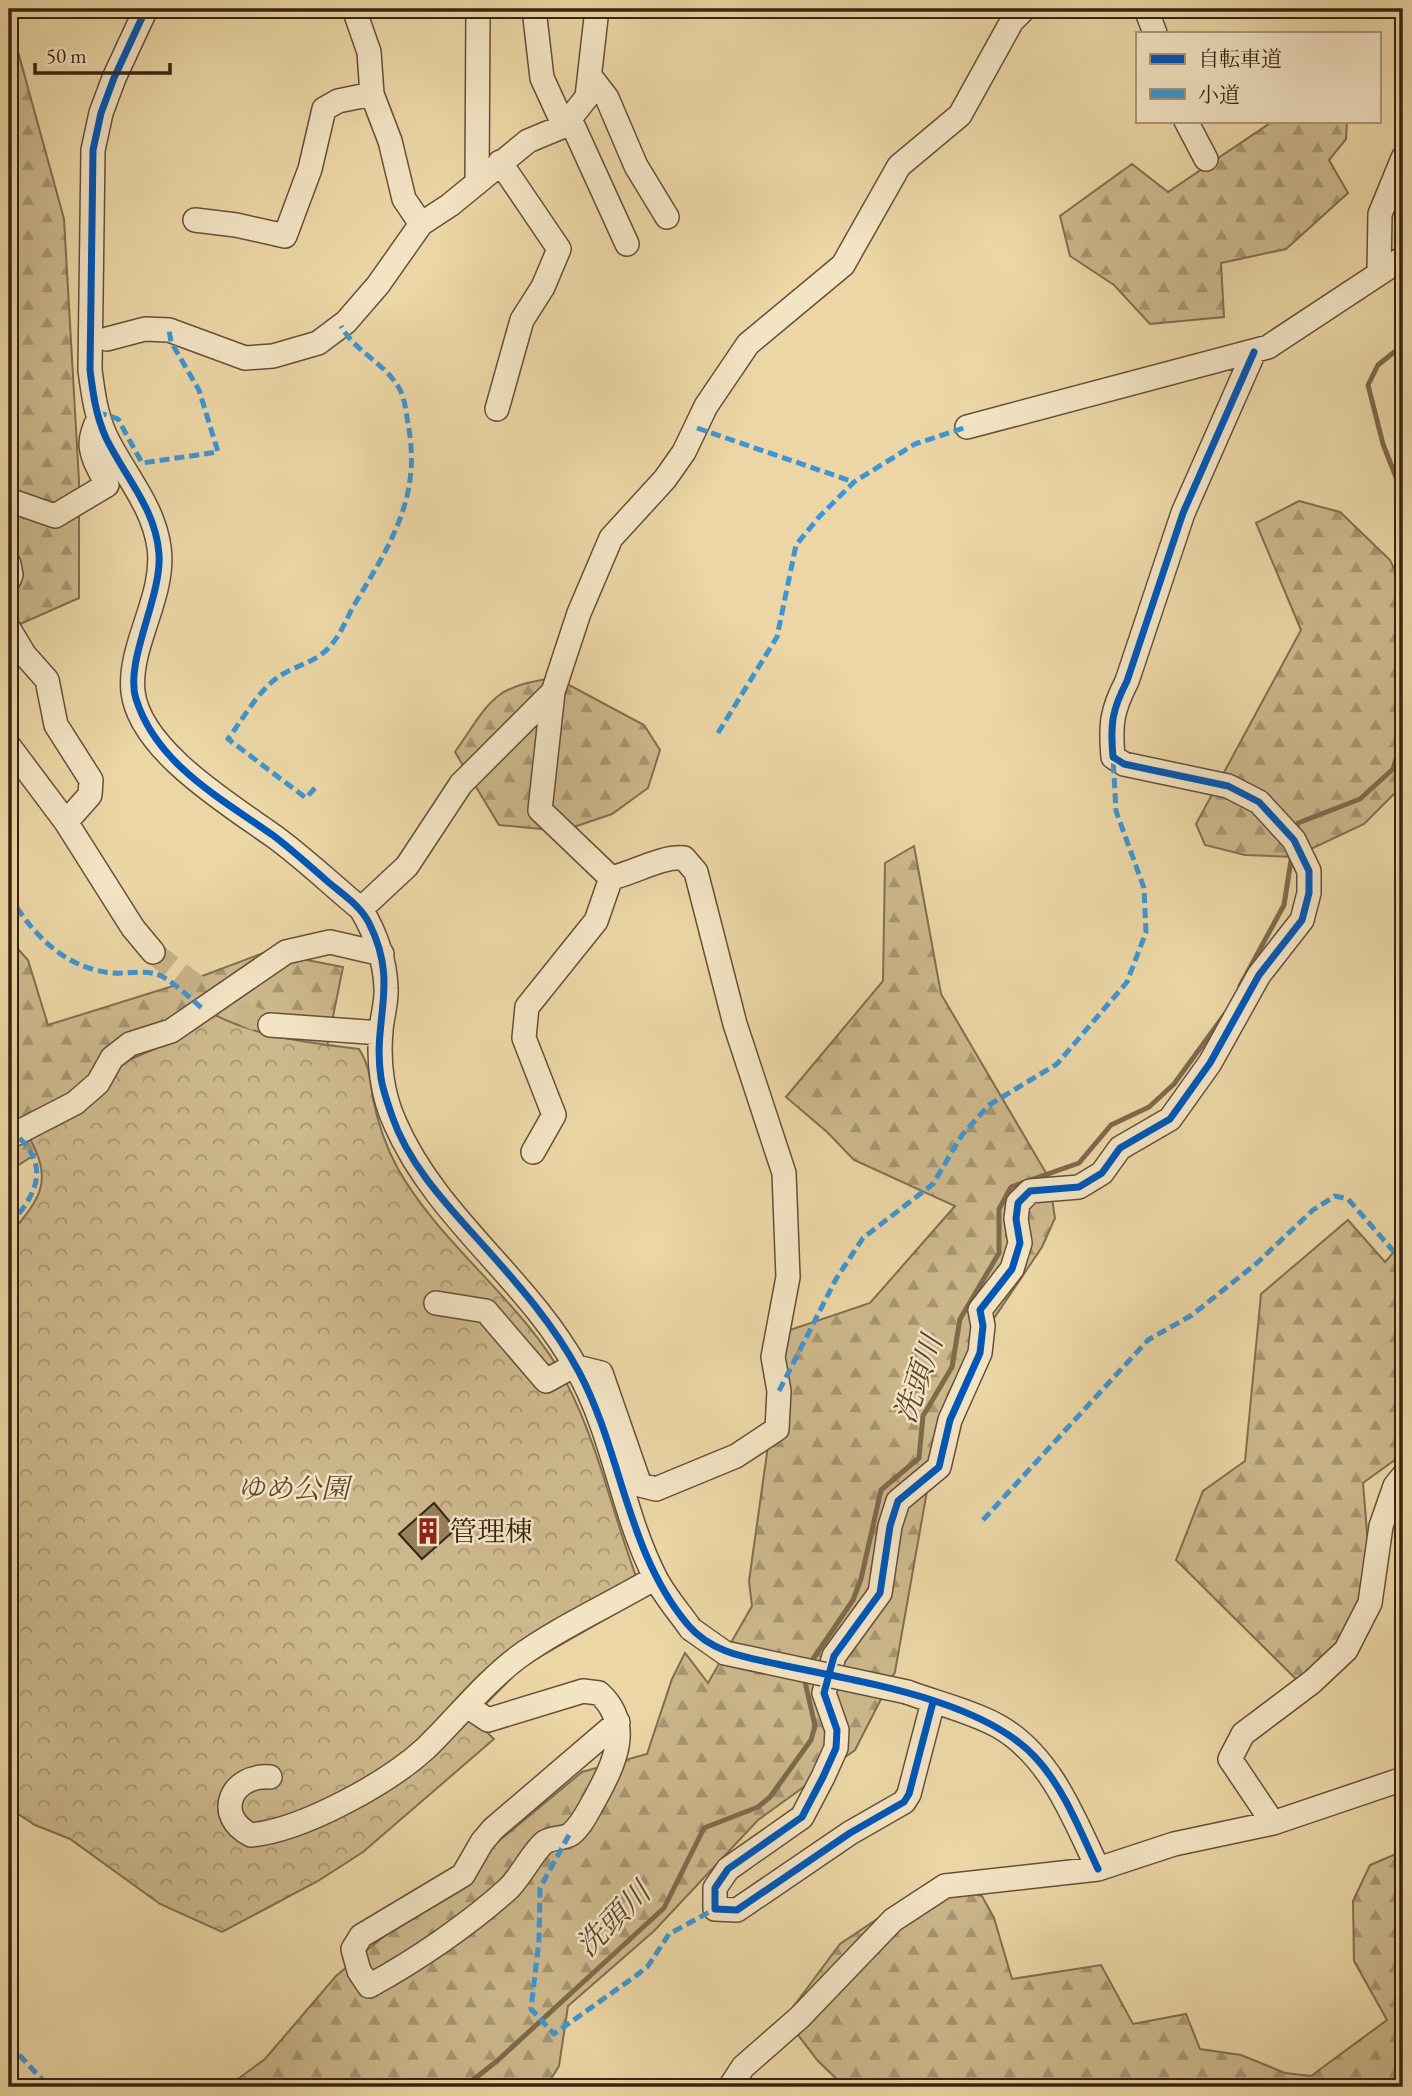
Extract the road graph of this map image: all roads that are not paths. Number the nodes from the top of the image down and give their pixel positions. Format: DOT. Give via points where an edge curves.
graph roads {
  1 [pos="146,9"];
  2 [pos="354,9"];
  3 [pos="478,9"];
  4 [pos="534,9"];
  5 [pos="597,9"];
  6 [pos="1024,9"];
  7 [pos="1146,9"];
  8 [pos="1155,32"];
  9 [pos="590,75"];
  10 [pos="372,94"];
  11 [pos="567,122"];
  12 [pos="1187,122"];
  13 [pos="1403,158"];
  14 [pos="1206,159"];
  15 [pos="500,162"];
  16 [pos="477,183"];
  17 [pos="667,217"];
  18 [pos="195,220"];
  19 [pos="421,224"];
  20 [pos="627,244"];
  21 [pos="1403,258"];
  22 [pos="1379,272"];
  23 [pos="107,339"];
  24 [pos="1254,352"];
  25 [pos="496,409"];
  26 [pos="99,418"];
  27 [pos="967,427"];
  28 [pos="9,500"];
  29 [pos="9,564"];
  30 [pos="9,580"];
  31 [pos="9,629"];
  32 [pos="553,692"];
  33 [pos="9,746"];
  34 [pos="65,822"];
  35 [pos="611,878"];
  36 [pos="361,909"];
  37 [pos="153,952"];
  38 [pos="382,954"];
  39 [pos="270,1026"];
  40 [pos="381,1033"];
  41 [pos="9,1134"];
  42 [pos="533,1152"];
  43 [pos="436,1303"];
  44 [pos="576,1366"];
  45 [pos="1403,1476"];
  46 [pos="656,1578"];
  47 [pos="933,1702"];
  48 [pos="467,1706"];
  49 [pos="618,1723"];
  50 [pos="270,1777"];
  51 [pos="1403,1779"];
  52 [pos="1273,1823"];
  53 [pos="1098,1869"];
  54 [pos="730,2087"];
  1 -- 26 [label="street" via="114,78 93,150 90,370"];
  2 -- 10 [label="street" via="369,52"];
  3 -- 16 [label="street"];
  4 -- 11 [label="street" via="542,78"];
  5 -- 9 [label="street"];
  6 -- 32 [label="street" via="1012,22 960,116 899,166 843,265 748,344 706,405 684,452 665,479 611,537"];
  7 -- 8 [label="street"];
  9 -- 11 [label="street" via="587,97"];
  9 -- 17 [label="street" via="607,98 636,166"];
  10 -- 18 [label="street" via="338,101 324,110 310,169 285,236"];
  10 -- 19 [label="street" via="390,141 404,199"];
  11 -- 15 [label="street" via="528,141"];
  11 -- 20 [label="street"];
  12 -- 14 [label="street"];
  13 -- 22 [label="street" via="1380,214"];
  15 -- 16 [label="street"];
  15 -- 25 [label="street" via="559,249 522,320"];
  16 -- 19 [label="street"];
  19 -- 23 [label="street" via="346,322 318,343 274,356 245,358 169,330 145,329"];
  21 -- 22 [label="street"];
  22 -- 24 [label="street"];
  24 -- 27 [label="street"];
  24 -- 47 [label="street" via="1182,513 1110,727 1113,757 1124,764 1228,786 1259,802 1294,840 1309,871 1309,893 1301,920 1259,975 1210,1063 1170,1119 1120,1149 1102,1173 1079,1187 1030,1191 1018,1203 1020,1243 1012,1269 981,1310 979,1353 950,1420 939,1467 898,1501 880,1593 834,1656 824,1693 837,1730 823,1777 802,1817 728,1869 715,1888 715,1909 737,1910 904,1802"];
  26 -- 28 [label="street" via="89,436 90,447 107,485 55,516"];
  26 -- 36 [label="street" via="152,517 159,547 160,572 135,667 133,693 146,724 165,751 209,793 276,838"];
  29 -- 30 [label="street"];
  31 -- 34 [label="street" via="47,680 56,725 91,780 90,795"];
  32 -- 35 [label="street" via="540,810"];
  32 -- 36 [label="street" via="461,784 407,866"];
  33 -- 34 [label="street"];
  34 -- 37 [label="street"];
  35 -- 42 [label="street" via="596,921 527,1007 524,1038 554,1115"];
  35 -- 44 [label="street" via="674,857 684,858 696,872 735,1024 784,1173 788,1277 773,1357 779,1391 777,1429 736,1456 656,1489 639,1485 601,1373"];
  36 -- 38 [label="street"];
  38 -- 40 [label="street" via="387,991"];
  38 -- 41 [label="street" via="330,942 286,953 171,1031 130,1044 112,1058 98,1083 75,1103"];
  39 -- 40 [label="street"];
  40 -- 44 [label="street" via="381,1077 394,1121 412,1158 533,1302"];
  43 -- 44 [label="street" via="486,1311 546,1381"];
  44 -- 46 [label="street" via="596,1407"];
  45 -- 52 [label="street" via="1381,1526 1370,1603 1346,1650 1243,1734 1230,1759"];
  46 -- 47 [label="street, bridge" via="691,1629 725,1653 907,1692"];
  46 -- 48 [label="street" via="517,1659"];
  47 -- 53 [label="street" via="998,1727 1036,1757 1068,1805"];
  48 -- 49 [label="street" via="488,1720 592,1690 605,1698"];
  48 -- 50 [label="street" via="424,1749 376,1784 310,1816 251,1835 230,1812 229,1802 246,1780"];
  49 -- 49 [label="street" via="613,1767 582,1822 569,1835 545,1842 524,1872 461,1927 369,1986 353,1949 361,1936 463,1875 493,1829"];
  51 -- 52 [label="street"];
  52 -- 53 [label="street" via="1174,1844"];
  53 -- 54 [label="street" via="946,1886 893,1920 800,2017 743,2067"];
}
